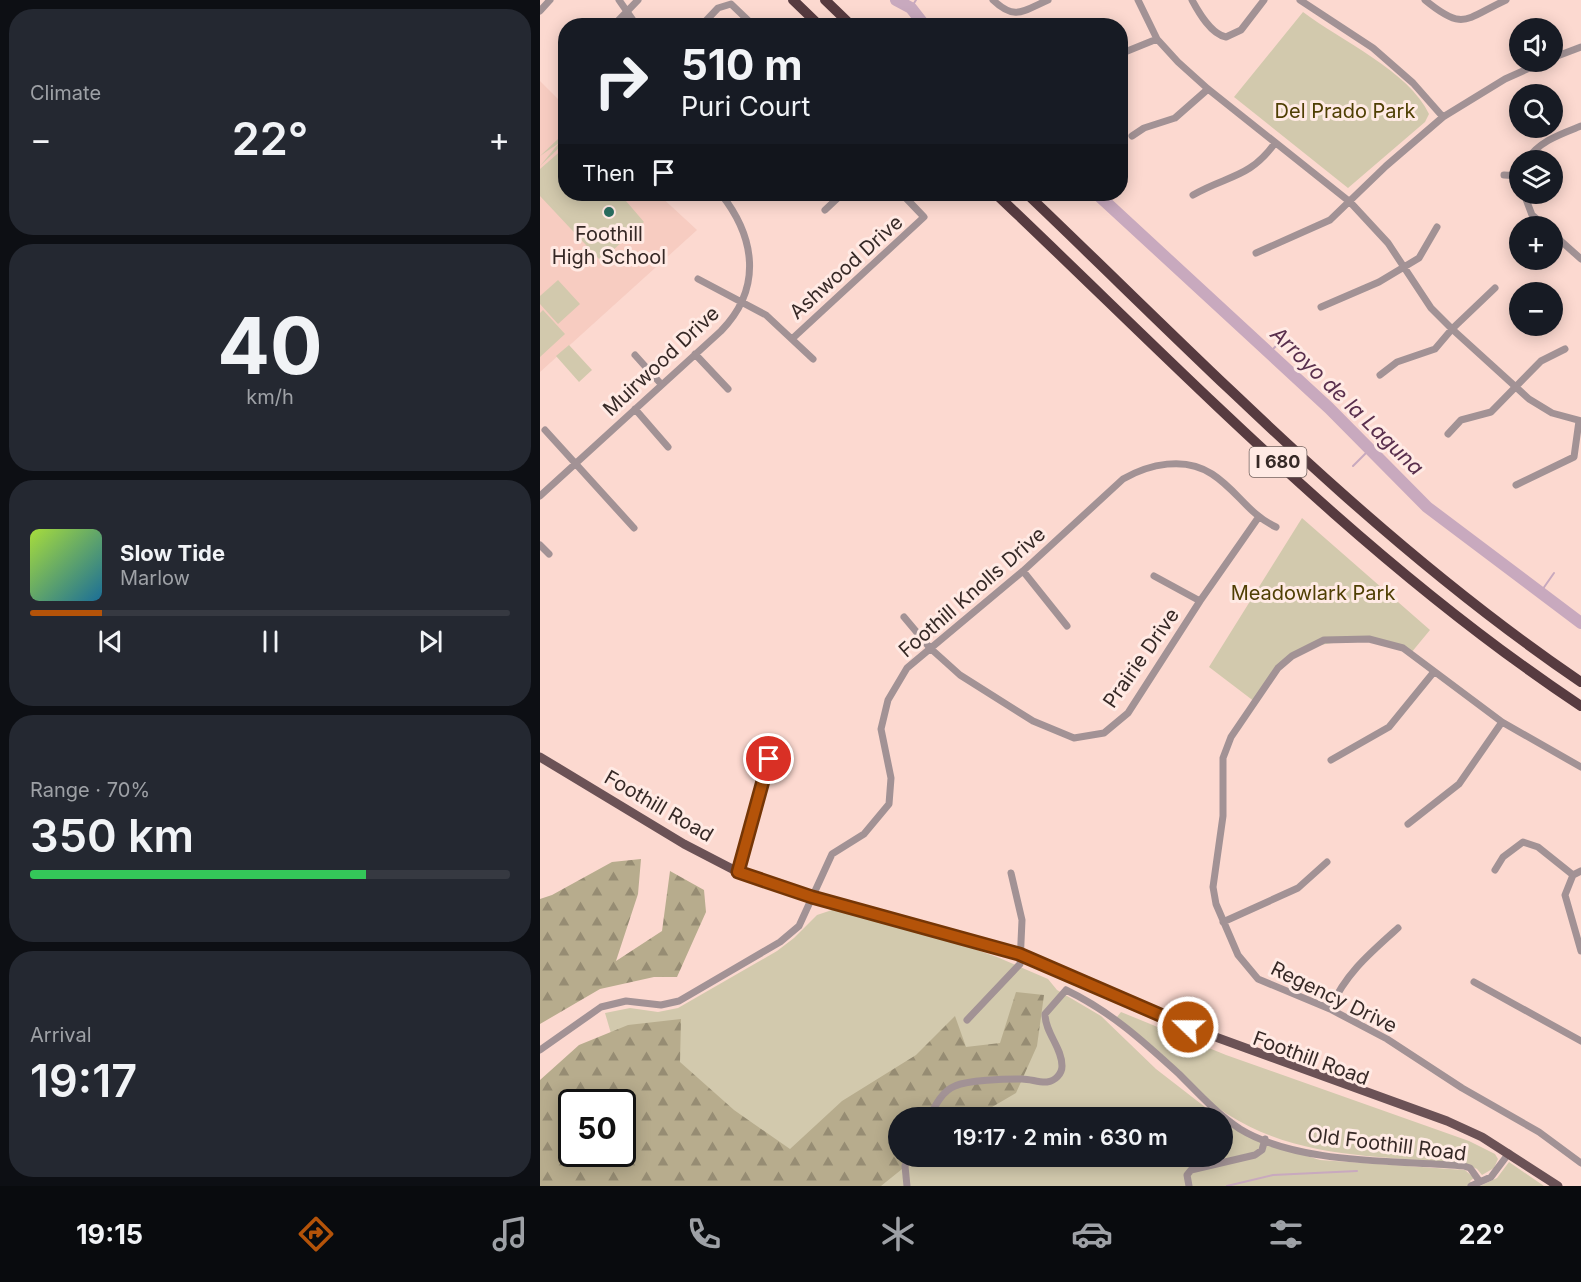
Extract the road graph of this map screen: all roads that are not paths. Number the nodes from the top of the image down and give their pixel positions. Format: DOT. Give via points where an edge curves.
graph roads {
  1 [pos="550,0"];
  2 [pos="619,0"];
  3 [pos="638,0"];
  4 [pos="793,0"];
  5 [pos="825,0"];
  6 [pos="993,0"];
  7 [pos="1048,0"];
  8 [pos="1138,0"];
  9 [pos="1192,0"];
  10 [pos="1264,0"];
  11 [pos="1300,0"];
  12 [pos="1425,0"];
  13 [pos="1506,0"];
  14 [pos="540,11"];
  15 [pos="627,11"];
  16 [pos="621,18"];
  17 [pos="632,18"];
  18 [pos="709,18"];
  19 [pos="746,18"];
  20 [pos="812,18"];
  21 [pos="844,18"];
  22 [pos="1158,39"];
  23 [pos="1581,47"];
  24 [pos="1128,51"];
  25 [pos="1563,54"];
  26 [pos="1521,72"];
  27 [pos="1208,89"];
  28 [pos="1443,117"];
  29 [pos="1581,126"];
  30 [pos="1132,136"];
  31 [pos="1275,143"];
  32 [pos="1536,150"];
  33 [pos="1504,175"];
  34 [pos="1509,175"];
  35 [pos="1193,195"];
  36 [pos="727,201"];
  37 [pos="835,201"];
  38 [pos="909,201"];
  39 [pos="1003,201"];
  40 [pos="1034,201"];
  41 [pos="1350,202"];
  42 [pos="825,210"];
  43 [pos="1437,227"];
  44 [pos="1563,243"];
  45 [pos="1256,253"];
  46 [pos="1581,259"];
  47 [pos="1404,268"];
  48 [pos="698,279"];
  49 [pos="1495,288"];
  50 [pos="741,302"];
  51 [pos="1321,307"];
  52 [pos="1452,329"];
  53 [pos="793,338"];
  54 [pos="1565,349"];
  55 [pos="695,354"];
  56 [pos="634,355"];
  57 [pos="813,359"];
  58 [pos="1380,375"];
  59 [pos="661,384"];
  60 [pos="1516,387"];
  61 [pos="728,389"];
  62 [pos="635,409"];
  63 [pos="1580,421"];
  64 [pos="545,430"];
  65 [pos="1448,434"];
  66 [pos="668,447"];
  67 [pos="576,463"];
  68 [pos="1516,485"];
  69 [pos="540,496"];
  70 [pos="1258,518"];
  71 [pos="1276,527"];
  72 [pos="634,528"];
  73 [pos="540,545"];
  74 [pos="549,554"];
  75 [pos="1023,571"];
  76 [pos="1154,576"];
  77 [pos="1200,601"];
  78 [pos="904,617"];
  79 [pos="1066,626"];
  80 [pos="930,648"];
  81 [pos="1433,673"];
  82 [pos="1581,682"];
  83 [pos="1581,706"];
  84 [pos="1502,722"];
  85 [pos="540,757"];
  86 [pos="769,759"];
  87 [pos="1331,760"];
  88 [pos="1581,767"];
  89 [pos="1408,824"];
  90 [pos="1327,862"];
  91 [pos="1495,870"];
  92 [pos="1581,871"];
  93 [pos="738,872"];
  94 [pos="1011,873"];
  95 [pos="1573,875"];
  96 [pos="812,897"];
  97 [pos="1223,922"];
  98 [pos="1398,928"];
  99 [pos="1581,951"];
  100 [pos="1019,954"];
  101 [pos="1066,973"];
  102 [pos="1474,982"];
  103 [pos="1066,990"];
  104 [pos="1330,1009"];
  105 [pos="967,1020"];
  106 [pos="1581,1041"];
  107 [pos="540,1050"];
  108 [pos="934,1107"];
  109 [pos="1265,1139"];
  110 [pos="1509,1153"];
  111 [pos="1581,1163"];
  112 [pos="905,1167"];
  113 [pos="1480,1182"];
  114 [pos="907,1186"];
  115 [pos="1189,1186"];
  116 [pos="1471,1186"];
  117 [pos="1558,1186"];
  1 -- 14 [label="street"];
  2 -- 15 [label="street"];
  3 -- 15 [label="street"];
  4 -- 20 [label="highway"];
  5 -- 21 [label="highway"];
  6 -- 7 [label="street" via="1008,13 1016,14"];
  8 -- 22 [label="street"];
  9 -- 10 [label="street" via="1211,27 1226,37 1241,30"];
  11 -- 28 [label="street" via="1373,48 1413,83"];
  12 -- 13 [label="street" via="1447,18 1459,21"];
  15 -- 16 [label="street"];
  15 -- 17 [label="street"];
  18 -- 19 [label="street" via="718,8 731,4"];
  22 -- 24 [label="street"];
  22 -- 27 [label="street"];
  23 -- 25 [label="street"];
  26 -- 28 [label="street"];
  27 -- 30 [label="street" via="1175,118"];
  27 -- 31 [label="street"];
  28 -- 41 [label="street"];
  29 -- 32 [label="street" via="1556,136"];
  31 -- 35 [label="street" via="1252,169"];
  31 -- 41 [label="street"];
  33 -- 34 [label="street"];
  36 -- 50 [label="street, Muirwood Drive" via="740,220 749,248 748,283"];
  37 -- 42 [label="street"];
  38 -- 53 [label="street, Ashwood Drive" via="924,217"];
  39 -- 83 [label="highway, I 680" via="1351,530 1471,629"];
  40 -- 82 [label="highway, I 680" via="1359,510 1450,586"];
  41 -- 45 [label="street" via="1330,220"];
  41 -- 47 [label="street" via="1388,243"];
  43 -- 47 [label="street" via="1423,254"];
  44 -- 46 [label="street"];
  47 -- 51 [label="street"];
  47 -- 52 [label="street" via="1431,308"];
  48 -- 50 [label="street"];
  49 -- 52 [label="street"];
  50 -- 53 [label="street"];
  50 -- 55 [label="street, Muirwood Drive" via="728,323"];
  52 -- 58 [label="street" via="1435,349 1397,362"];
  52 -- 60 [label="street"];
  53 -- 57 [label="street"];
  54 -- 60 [label="street" via="1541,361"];
  55 -- 59 [label="street, Muirwood Drive"];
  55 -- 61 [label="street"];
  56 -- 59 [label="street"];
  59 -- 62 [label="street, Muirwood Drive"];
  60 -- 63 [label="street" via="1552,413"];
  60 -- 65 [label="street" via="1491,412 1461,420"];
  62 -- 66 [label="street"];
  62 -- 67 [label="street, Muirwood Drive"];
  63 -- 68 [label="street" via="1574,457"];
  64 -- 67 [label="street"];
  67 -- 69 [label="street, Muirwood Drive"];
  67 -- 72 [label="street"];
  70 -- 71 [label="street, Foothill Knolls Drive"];
  70 -- 75 [label="street, Foothill Knolls Drive" via="1212,473 1162,464 1123,479"];
  70 -- 77 [label="street, Prairie Drive"];
  73 -- 74 [label="street"];
  75 -- 79 [label="street"];
  75 -- 80 [label="street, Foothill Knolls Drive"];
  76 -- 77 [label="street"];
  77 -- 80 [label="street, Prairie Drive" via="1128,713 1104,733 1074,738 1033,721 960,675"];
  78 -- 80 [label="street, Prairie Drive"];
  80 -- 96 [label="street, Foothill Knolls Drive" via="907,668 888,700 881,729 891,778 889,804 864,834 832,854"];
  81 -- 84 [label="street, Regency Drive"];
  81 -- 87 [label="street" via="1389,727"];
  81 -- 97 [label="street, Regency Drive" via="1403,648 1359,639 1324,640 1292,656 1278,669 1237,726 1223,758 1223,816 1213,887"];
  84 -- 88 [label="street, Regency Drive"];
  84 -- 89 [label="street" via="1459,784"];
  85 -- 93 [label="main road, Foothill Road"];
  86 -- 93 [label="street"];
  90 -- 97 [label="street" via="1298,888"];
  91 -- 95 [label="street" via="1503,857 1523,842 1538,847"];
  92 -- 95 [label="street"];
  93 -- 96 [label="main road, Foothill Road"];
  94 -- 100 [label="street" via="1022,920"];
  95 -- 99 [label="street" via="1565,895"];
  96 -- 100 [label="main road, Foothill Road"];
  96 -- 107 [label="street, Foothill Knolls Drive" via="804,920 789,934 679,1001 661,1005 626,1001 601,1007"];
  97 -- 104 [label="street, Regency Drive" via="1238,955 1258,979"];
  98 -- 104 [label="street" via="1352,970"];
  100 -- 101 [label="main road, Foothill Road"];
  100 -- 105 [label="street" via="1016,970"];
  101 -- 103 [label="street"];
  101 -- 110 [label="main road, Foothill Road" via="1129,1008 1186,1033"];
  102 -- 106 [label="street"];
  103 -- 108 [label="street" via="1045,1014 1045,1024 1060,1055 1060,1074 1046,1083 1019,1078 956,1085"];
  103 -- 109 [label="street, Old Foothill Road" via="1125,1026 1234,1124"];
  104 -- 111 [label="street, Regency Drive" via="1539,1132"];
  109 -- 113 [label="street, Old Foothill Road" via="1322,1155 1470,1168"];
  109 -- 115 [label="street" via="1262,1150 1255,1155 1191,1170 1187,1175"];
  110 -- 113 [label="street" via="1498,1171"];
  110 -- 117 [label="main road, Foothill Road"];
  112 -- 114 [label="street"];
  113 -- 116 [label="street"];
}
